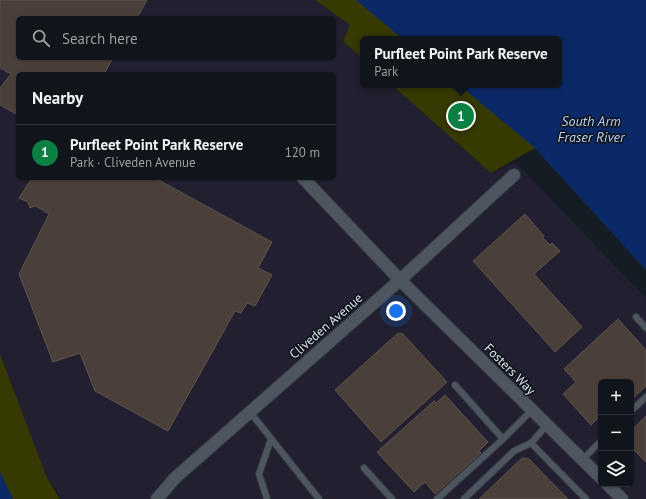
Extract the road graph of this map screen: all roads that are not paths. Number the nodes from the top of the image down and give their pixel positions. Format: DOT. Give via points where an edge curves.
graph roads {
  1 [pos="514,175"];
  2 [pos="305,180"];
  3 [pos="400,280"];
  4 [pos="636,317"];
  5 [pos="646,328"];
  6 [pos="454,385"];
  7 [pos="646,397"];
  8 [pos="634,408"];
  9 [pos="532,410"];
  10 [pos="250,412"];
  11 [pos="547,425"];
  12 [pos="271,439"];
  13 [pos="503,439"];
  14 [pos="531,443"];
  15 [pos="598,444"];
  16 [pos="582,460"];
  17 [pos="364,468"];
  18 [pos="598,475"];
  19 [pos="610,487"];
  20 [pos="157,499"];
  21 [pos="267,499"];
  22 [pos="319,499"];
  23 [pos="392,499"];
  24 [pos="437,499"];
  25 [pos="464,499"];
  26 [pos="586,499"];
  27 [pos="622,499"];
  1 -- 3 [label="street, Cliveden Avenue"];
  2 -- 3 [label="street, Fosters Way"];
  3 -- 9 [label="street, Fosters Way"];
  3 -- 10 [label="street, Cliveden Avenue"];
  4 -- 5 [label="lane"];
  6 -- 13 [label="lane"];
  7 -- 8 [label="lane"];
  9 -- 11 [label="street, Fosters Way"];
  9 -- 13 [label="lane"];
  10 -- 12 [label="lane"];
  10 -- 20 [label="street, Cliveden Avenue" via="175,478"];
  11 -- 14 [label="lane"];
  11 -- 16 [label="street, Fosters Way"];
  12 -- 21 [label="lane" via="259,474"];
  12 -- 22 [label="lane"];
  13 -- 24 [label="lane"];
  14 -- 25 [label="lane" via="514,451"];
  14 -- 26 [label="lane"];
  15 -- 16 [label="lane"];
  16 -- 18 [label="street, Fosters Way"];
  17 -- 23 [label="lane"];
  19 -- 27 [label="street"];
}
